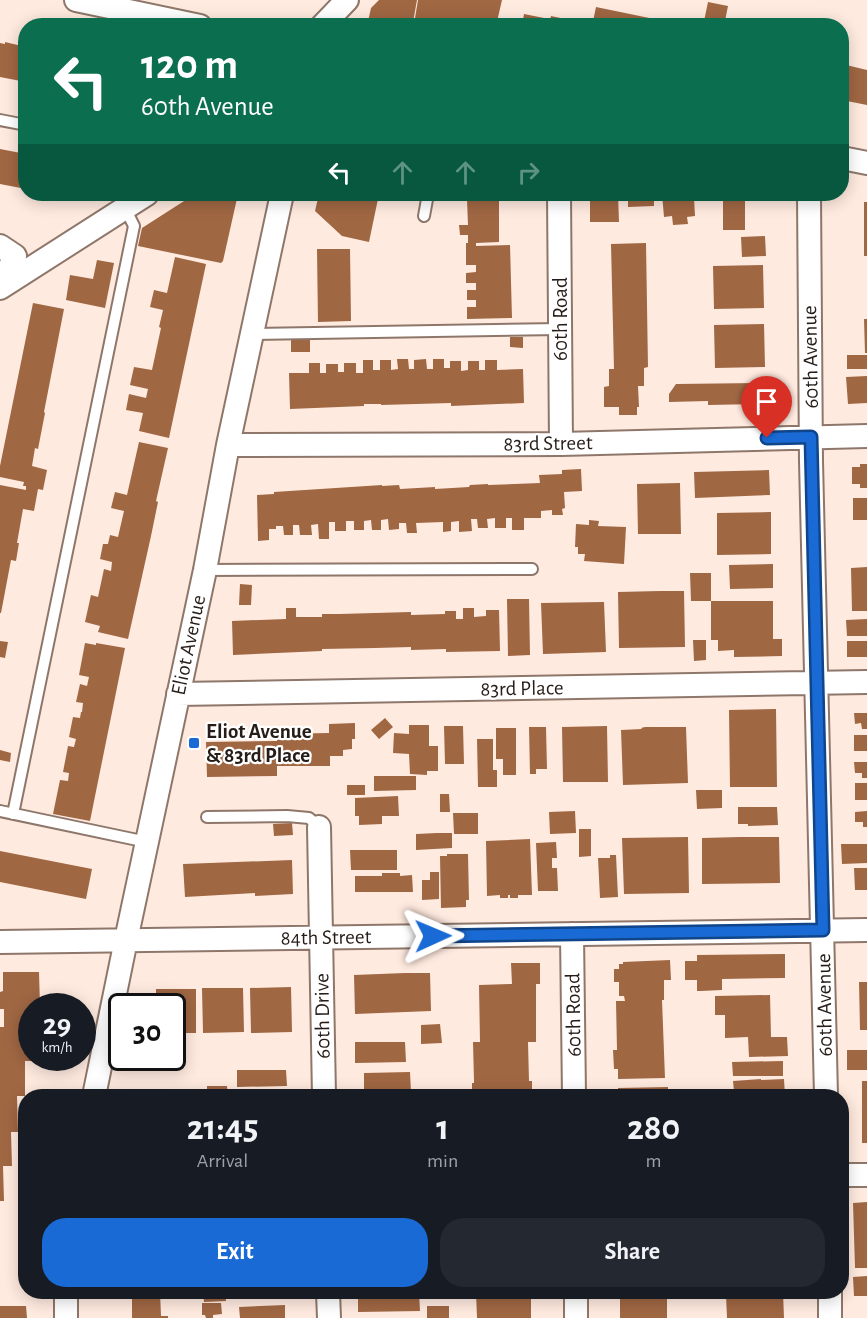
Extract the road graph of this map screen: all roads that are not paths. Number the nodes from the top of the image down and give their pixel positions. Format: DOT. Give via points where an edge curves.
graph roads {
  1 [pos="76,0"];
  2 [pos="322,0"];
  3 [pos="347,0"];
  4 [pos="162,18"];
  5 [pos="321,18"];
  6 [pos="328,18"];
  7 [pos="0,120"];
  8 [pos="18,123"];
  9 [pos="849,160"];
  10 [pos="867,164"];
  11 [pos="136,201"];
  12 [pos="280,201"];
  13 [pos="427,201"];
  14 [pos="559,201"];
  15 [pos="809,201"];
  16 [pos="125,208"];
  17 [pos="424,216"];
  18 [pos="0,246"];
  19 [pos="0,288"];
  20 [pos="560,329"];
  21 [pos="252,334"];
  22 [pos="867,436"];
  23 [pos="811,437"];
  24 [pos="561,444"];
  25 [pos="228,445"];
  26 [pos="532,569"];
  27 [pos="205,570"];
  28 [pos="816,682"];
  29 [pos="867,682"];
  30 [pos="178,694"];
  31 [pos="0,811"];
  32 [pos="13,814"];
  33 [pos="207,817"];
  34 [pos="319,827"];
  35 [pos="147,842"];
  36 [pos="823,930"];
  37 [pos="867,930"];
  38 [pos="572,934"];
  39 [pos="320,937"];
  40 [pos="126,940"];
  41 [pos="0,942"];
  42 [pos="95,1089"];
  43 [pos="324,1089"];
  44 [pos="574,1089"];
  45 [pos="826,1089"];
  46 [pos="849,1175"];
  47 [pos="867,1175"];
  48 [pos="66,1299"];
  49 [pos="328,1299"];
  50 [pos="576,1299"];
  51 [pos="830,1299"];
  52 [pos="66,1318"];
  53 [pos="329,1318"];
  54 [pos="576,1318"];
  55 [pos="830,1318"];
  1 -- 4 [label="street"];
  2 -- 5 [label="street"];
  3 -- 6 [label="street"];
  7 -- 8 [label="lane"];
  9 -- 10 [label="street"];
  11 -- 16 [label="street"];
  12 -- 21 [label="street, Eliot Avenue"];
  13 -- 17 [label="lane"];
  14 -- 20 [label="street, 60th Road"];
  15 -- 23 [label="street, 60th Avenue"];
  16 -- 19 [label="street"];
  16 -- 32 [label="lane" via="134,226"];
  18 -- 19 [label="street" via="15,256"];
  20 -- 21 [label="lane"];
  20 -- 24 [label="street, 60th Road"];
  21 -- 25 [label="street, Eliot Avenue"];
  22 -- 23 [label="street, 83rd Street"];
  23 -- 24 [label="street, 83rd Street"];
  23 -- 28 [label="street, 60th Avenue"];
  24 -- 25 [label="street, 83rd Street"];
  25 -- 27 [label="street, Eliot Avenue"];
  26 -- 27 [label="lane"];
  27 -- 30 [label="street, Eliot Avenue"];
  28 -- 29 [label="street, 83rd Place"];
  28 -- 30 [label="street, 83rd Place"];
  28 -- 36 [label="street, 60th Avenue"];
  30 -- 35 [label="street, Eliot Avenue"];
  31 -- 32 [label="lane"];
  32 -- 35 [label="lane"];
  33 -- 34 [label="lane" via="287,816 309,818"];
  34 -- 39 [label="street, 60th Drive"];
  35 -- 40 [label="street, Eliot Avenue"];
  36 -- 37 [label="street, 84th Street"];
  36 -- 38 [label="street, 84th Street"];
  36 -- 45 [label="street, 60th Avenue"];
  38 -- 39 [label="street, 84th Street"];
  38 -- 44 [label="street, 60th Road"];
  39 -- 40 [label="street, 84th Street"];
  39 -- 43 [label="street, 60th Drive"];
  40 -- 41 [label="street, 84th Street"];
  40 -- 42 [label="street, Eliot Avenue"];
  46 -- 47 [label="street"];
  48 -- 52 [label="street"];
  49 -- 53 [label="street"];
  50 -- 54 [label="street"];
  51 -- 55 [label="street"];
}
